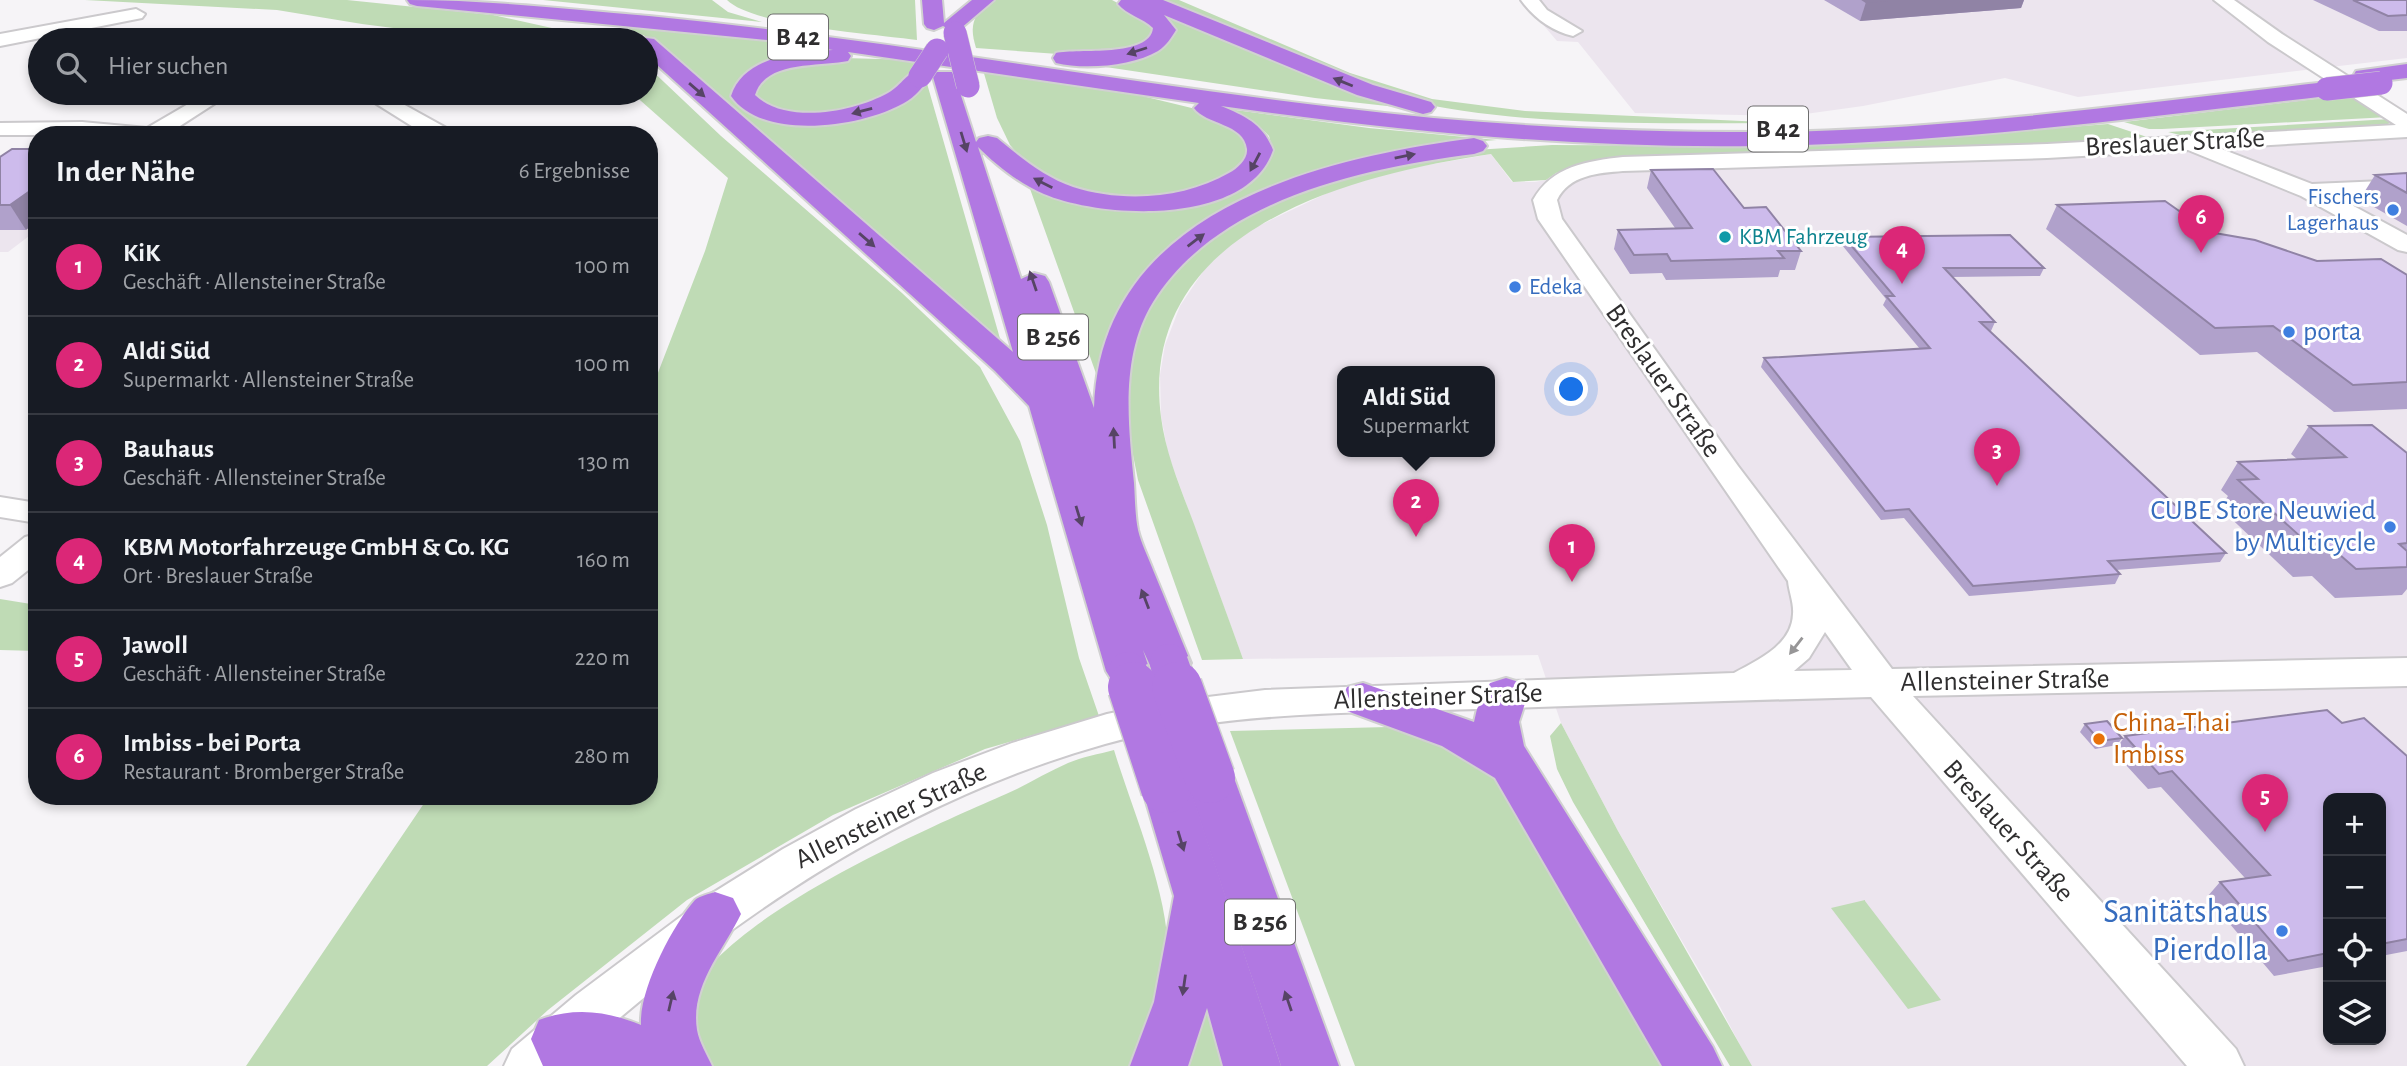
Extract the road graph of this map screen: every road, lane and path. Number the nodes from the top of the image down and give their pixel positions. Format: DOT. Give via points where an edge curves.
graph roads {
  1 [pos="416,0"];
  2 [pos="494,0"];
  3 [pos="951,0"];
  4 [pos="984,0"];
  5 [pos="1119,0"];
  6 [pos="1144,0"];
  7 [pos="1530,0"];
  8 [pos="2223,0"];
  9 [pos="546,10"];
  10 [pos="737,11"];
  11 [pos="136,14"];
  12 [pos="938,16"];
  13 [pos="63,28"];
  14 [pos="614,28"];
  15 [pos="1573,31"];
  16 [pos="813,32"];
  17 [pos="28,35"];
  18 [pos="0,40"];
  19 [pos="658,55"];
  20 [pos="989,56"];
  21 [pos="939,69"];
  22 [pos="2407,71"];
  23 [pos="2407,80"];
  24 [pos="2372,85"];
  25 [pos="1130,86"];
  26 [pos="201,105"];
  27 [pos="390,105"];
  28 [pos="2407,112"];
  29 [pos="2062,114"];
  30 [pos="1504,123"];
  31 [pos="2407,123"];
  32 [pos="166,126"];
  33 [pos="426,126"];
  34 [pos="28,129"];
  35 [pos="0,130"];
  36 [pos="2407,131"];
  37 [pos="1617,137"];
  38 [pos="2187,142"];
  39 [pos="988,143"];
  40 [pos="2407,187"];
  41 [pos="2309,191"];
  42 [pos="2407,245"];
  43 [pos="1045,404"];
  44 [pos="0,507"];
  45 [pos="28,512"];
  46 [pos="1119,531"];
  47 [pos="28,552"];
  48 [pos="0,575"];
  49 [pos="1805,582"];
  50 [pos="1149,667"];
  51 [pos="2407,672"];
  52 [pos="1881,683"];
  53 [pos="1739,687"];
  54 [pos="1506,694"];
  55 [pos="1363,699"];
  56 [pos="1511,765"];
  57 [pos="1188,783"];
  58 [pos="1197,894"];
  59 [pos="715,914"];
  60 [pos="554,1057"];
  61 [pos="663,1066"];
  62 [pos="683,1066"];
  63 [pos="1159,1066"];
  64 [pos="1252,1066"];
  65 [pos="1310,1066"];
  66 [pos="1693,1066"];
  67 [pos="1712,1066"];
  68 [pos="2218,1066"];
  1 -- 9 [label="highway, B 42"];
  2 -- 16 [label="highway, B 42"];
  3 -- 12 [label="highway, B 256"];
  4 -- 12 [label="highway"];
  5 -- 20 [label="highway, one-way" via="1158,20 1165,30 1160,40 1142,50 1114,56"];
  30 -- 6 [label="highway, one-way" via="1365,90"];
  7 -- 15 [label="street" via="1541,14"];
  8 -- 24 [label="street" via="2275,38"];
  9 -- 14 [label="highway"];
  9 -- 21 [label="highway, B 42" via="744,31"];
  10 -- 16 [label="highway"];
  11 -- 13 [label="street"];
  12 -- 21 [label="highway, B 256, bridge"];
  12 -- 21 [label="highway, B 256"];
  16 -- 20 [label="highway, B 42"];
  17 -- 18 [label="street"];
  19 -- 43 [label="highway, one-way" via="1007,364"];
  20 -- 30 [label="highway, B 42" via="1284,101"];
  21 -- 21 [label="highway, one-way" via="894,99 838,116 781,116 755,108 743,96 747,83 755,77 795,61 838,56"];
  21 -- 25 [label="highway, B 42"];
  21 -- 39 [label="highway, B 256"];
  21 -- 43 [label="highway, B 256, one-way"];
  22 -- 24 [label="highway, B 42"];
  23 -- 24 [label="highway, B 42"];
  24 -- 28 [label="street"];
  24 -- 29 [label="highway, B 42, bridge" via="2319,85"];
  24 -- 31 [label="street"];
  25 -- 37 [label="highway, B 42" via="1398,123"];
  25 -- 39 [label="highway, one-way" via="1242,123 1259,139 1258,163 1243,177 1205,194 1172,201 1118,202 1049,187"];
  26 -- 32 [label="street"];
  27 -- 33 [label="street"];
  29 -- 30 [label="highway, B 42" via="1782,129"];
  29 -- 37 [label="highway, B 42" via="1828,137"];
  34 -- 35 [label="street"];
  36 -- 38 [label="street, Breslauer Straße"];
  46 -- 37 [label="highway, one-way" via="1112,405 1117,353 1139,299 1193,242 1267,197 1378,161 1483,145"];
  38 -- 41 [label="street"];
  38 -- 49 [label="street, Breslauer Straße" via="1623,164 1579,172 1550,190 1545,200 1550,219"];
  46 -- 39 [label="highway, B 256, one-way"];
  40 -- 41 [label="street"];
  41 -- 42 [label="street"];
  43 -- 50 [label="highway, B 256, one-way"];
  44 -- 45 [label="street"];
  50 -- 46 [label="highway, B 256, one-way"];
  47 -- 48 [label="street"];
  49 -- 52 [label="street, Breslauer Straße"];
  49 -- 53 [label="street, one-way" via="1811,614 1804,635 1787,658"];
  50 -- 57 [label="highway, B 256, bridge"];
  51 -- 52 [label="street, Allensteiner Straße"];
  52 -- 53 [label="street, Allensteiner Straße"];
  52 -- 68 [label="street, Breslauer Straße"];
  53 -- 54 [label="street, Allensteiner Straße"];
  54 -- 55 [label="street, Allensteiner Straße"];
  54 -- 56 [label="highway" via="1495,720"];
  54 -- 67 [label="highway" via="1564,815"];
  55 -- 56 [label="highway" via="1452,729"];
  55 -- 59 [label="street, Allensteiner Straße" via="1199,711 1104,730 1029,754 866,823"];
  56 -- 66 [label="highway"];
  57 -- 58 [label="highway, B 256, one-way"];
  65 -- 57 [label="highway, B 256, one-way"];
  58 -- 63 [label="highway, one-way" via="1181,1002"];
  58 -- 64 [label="highway, B 256"];
  59 -- 60 [label="street, Allensteiner Straße" via="625,982"];
  62 -- 59 [label="highway, one-way" via="671,1040 668,1011 678,978"];
  60 -- 61 [label="highway" via="612,1039"];
}
